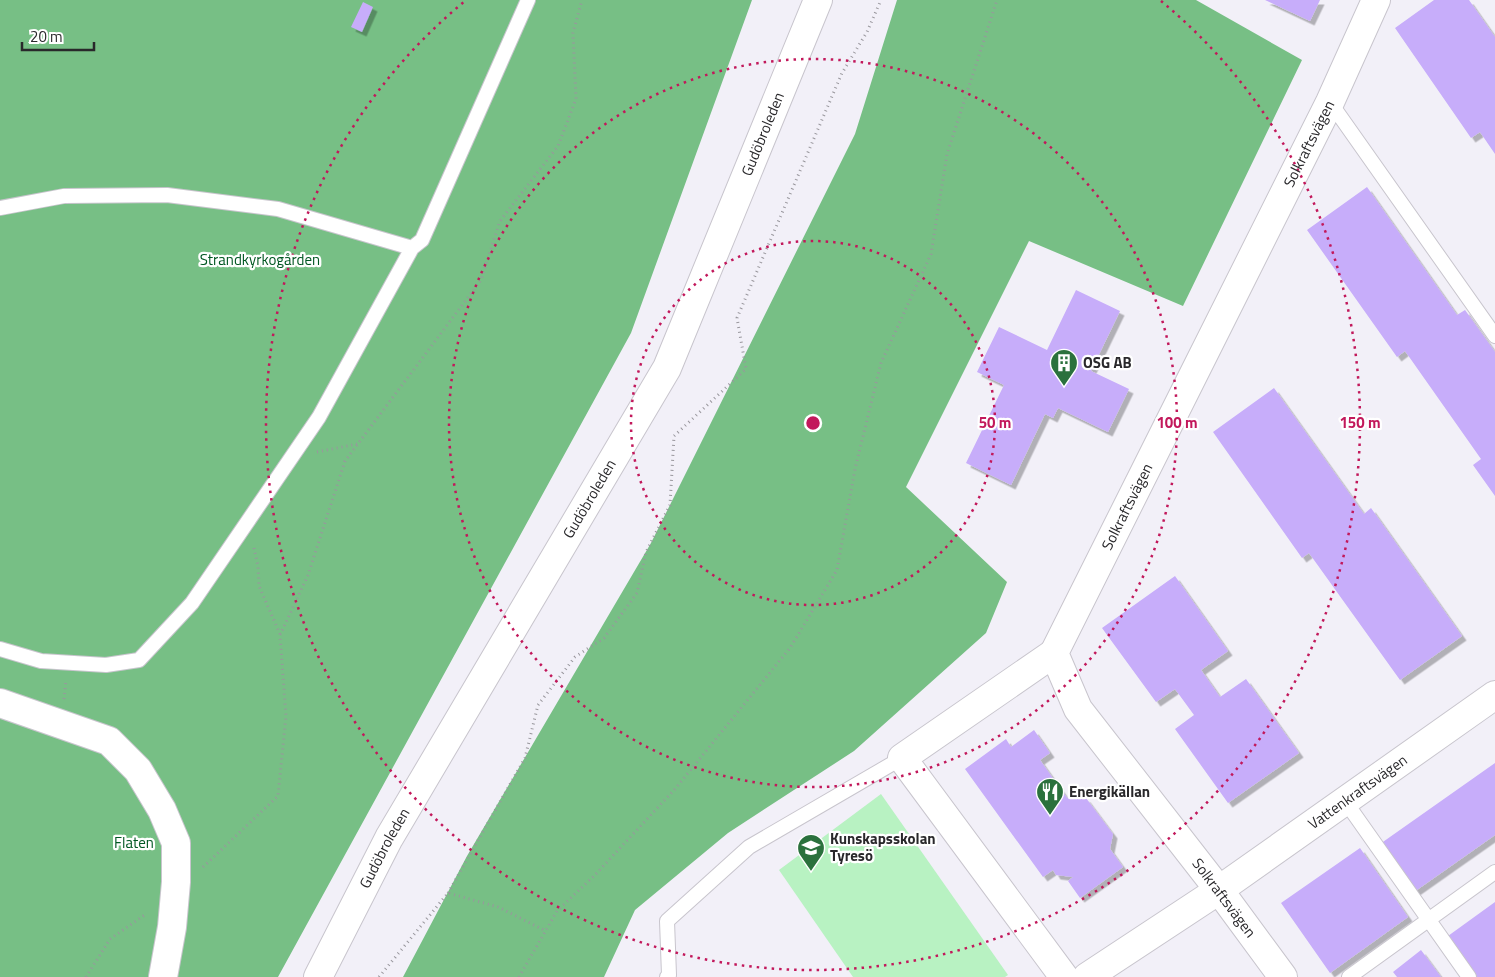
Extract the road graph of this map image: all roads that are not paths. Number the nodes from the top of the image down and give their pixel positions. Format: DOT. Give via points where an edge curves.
graph roads {
  1 [pos="528,0"];
  2 [pos="818,0"];
  3 [pos="1376,0"];
  4 [pos="1330,102"];
  5 [pos="0,208"];
  6 [pos="412,248"];
  7 [pos="1495,336"];
  8 [pos="0,649"];
  9 [pos="1054,653"];
  10 [pos="1495,694"];
  11 [pos="0,703"];
  12 [pos="902,758"];
  13 [pos="1345,801"];
  14 [pos="1495,872"];
  15 [pos="1219,890"];
  16 [pos="1428,920"];
  17 [pos="164,977"];
  18 [pos="318,977"];
  19 [pos="667,977"];
  20 [pos="1064,977"];
  21 [pos="1088,977"];
  22 [pos="1283,977"];
  23 [pos="1349,977"];
  24 [pos="1468,977"];
  1 -- 6 [label="lane" via="422,240"];
  2 -- 18 [label="street, Gudöbroleden" via="667,368 389,838"];
  3 -- 4 [label="street, Solkraftsvägen"];
  4 -- 7 [label="lane"];
  4 -- 9 [label="street, Solkraftsvägen"];
  5 -- 6 [label="lane" via="64,196 167,195 278,209"];
  6 -- 8 [label="lane" via="319,417 192,603 139,660 106,665 41,661"];
  9 -- 12 [label="street"];
  9 -- 15 [label="street, Solkraftsvägen" via="1078,709"];
  10 -- 13 [label="street, Vattenkraftsvägen"];
  11 -- 17 [label="street" via="109,741 138,770 162,810 176,843 175,894"];
  12 -- 19 [label="lane" via="749,847 667,920"];
  12 -- 20 [label="street"];
  13 -- 15 [label="street, Vattenkraftsvägen"];
  13 -- 16 [label="lane"];
  14 -- 16 [label="lane"];
  15 -- 21 [label="street, Vattenkraftsvägen"];
  15 -- 22 [label="street, Solkraftsvägen"];
  16 -- 23 [label="lane"];
  16 -- 24 [label="lane"];
}
